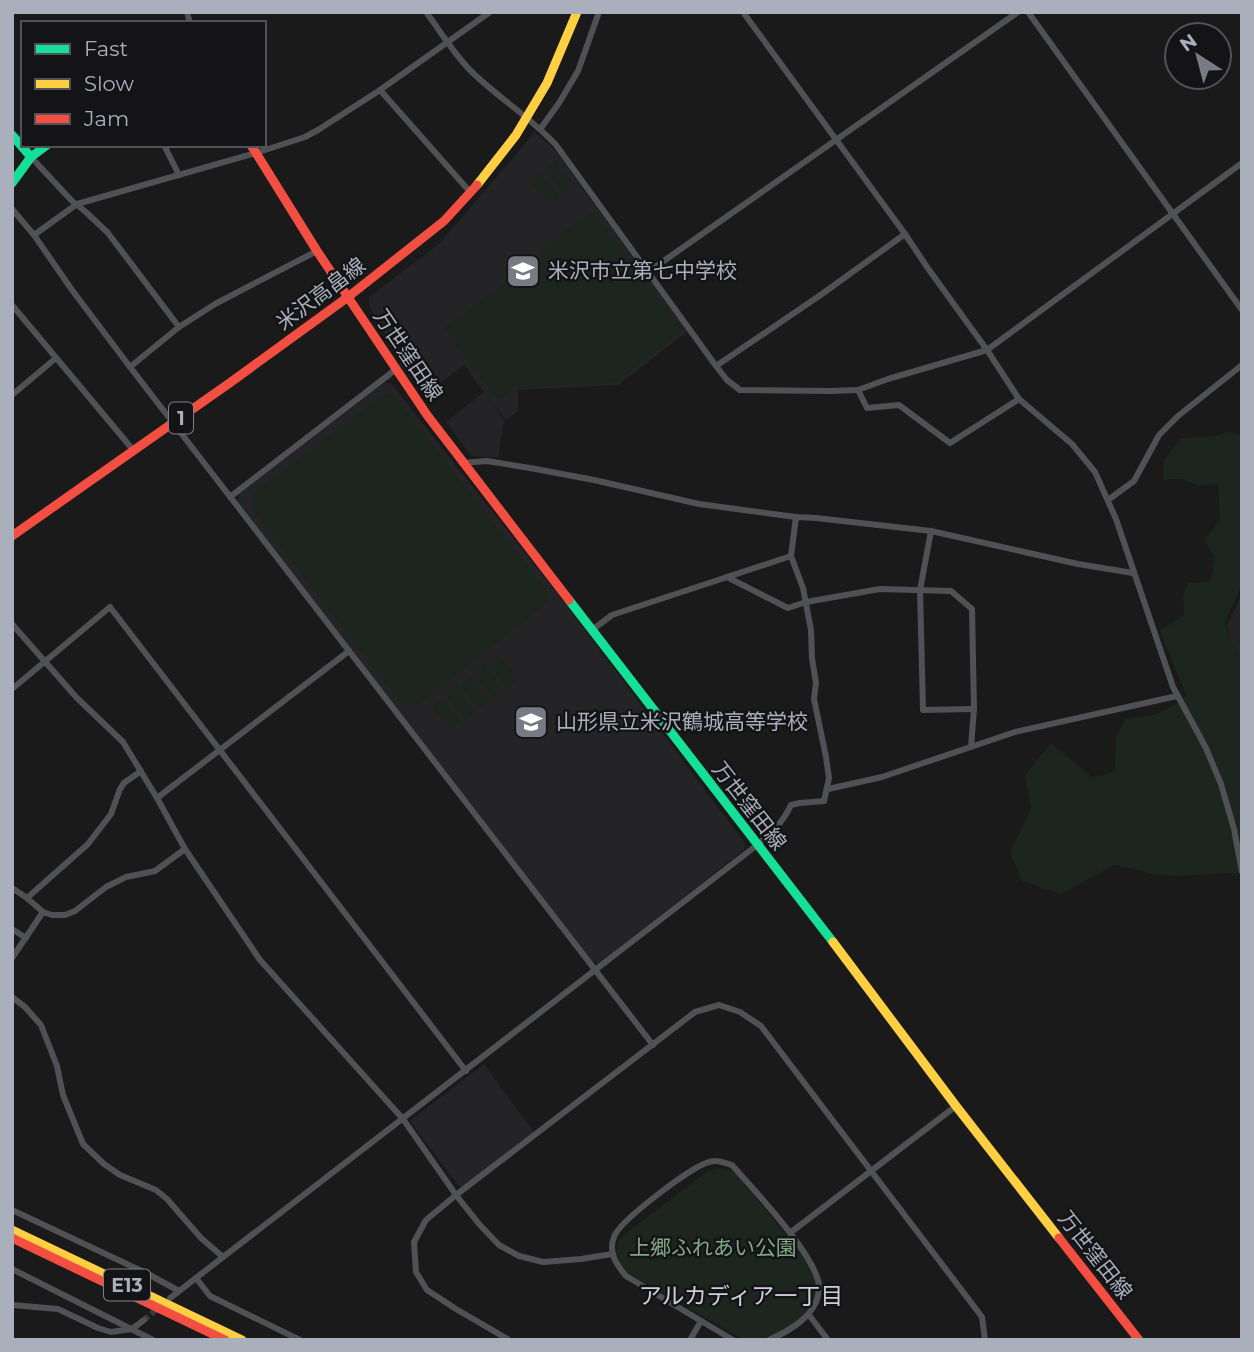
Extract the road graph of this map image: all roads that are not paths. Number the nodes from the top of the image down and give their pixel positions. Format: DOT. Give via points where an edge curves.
graph roads {
  1 [pos="426,12"];
  2 [pos="490,12"];
  3 [pos="578,12"];
  4 [pos="599,12"];
  5 [pos="743,12"];
  6 [pos="1018,12"];
  7 [pos="1028,12"];
  8 [pos="449,43"];
  9 [pos="380,90"];
  10 [pos="527,118"];
  11 [pos="541,128"];
  12 [pos="835,140"];
  13 [pos="266,146"];
  14 [pos="22,147"];
  15 [pos="45,147"];
  16 [pos="165,147"];
  17 [pos="254,149"];
  18 [pos="31,158"];
  19 [pos="1242,163"];
  20 [pos="179,175"];
  21 [pos="12,183"];
  22 [pos="471,193"];
  23 [pos="77,204"];
  24 [pos="12,209"];
  25 [pos="1172,214"];
  26 [pos="905,234"];
  27 [pos="34,235"];
  28 [pos="317,251"];
  29 [pos="649,272"];
  30 [pos="348,297"];
  31 [pos="12,305"];
  32 [pos="1242,310"];
  33 [pos="180,327"];
  34 [pos="987,350"];
  35 [pos="56,358"];
  36 [pos="1242,365"];
  37 [pos="716,366"];
  38 [pos="130,367"];
  39 [pos="395,370"];
  40 [pos="858,390"];
  41 [pos="12,395"];
  42 [pos="1019,399"];
  43 [pos="173,423"];
  44 [pos="134,451"];
  45 [pos="463,463"];
  46 [pos="230,497"];
  47 [pos="1108,500"];
  48 [pos="796,517"];
  49 [pos="931,531"];
  50 [pos="12,536"];
  51 [pos="791,556"];
  52 [pos="1133,573"];
  53 [pos="727,577"];
  54 [pos="920,590"];
  55 [pos="806,603"];
  56 [pos="12,624"];
  57 [pos="592,630"];
  58 [pos="349,651"];
  59 [pos="44,662"];
  60 [pos="12,689"];
  61 [pos="1177,696"];
  62 [pos="974,709"];
  63 [pos="971,747"];
  64 [pos="220,750"];
  65 [pos="141,771"];
  66 [pos="828,789"];
  67 [pos="157,797"];
  68 [pos="757,845"];
  69 [pos="185,849"];
  70 [pos="1242,872"];
  71 [pos="12,888"];
  72 [pos="27,898"];
  73 [pos="43,912"];
  74 [pos="12,929"];
  75 [pos="26,938"];
  76 [pos="12,958"];
  77 [pos="595,971"];
  78 [pos="12,997"];
  79 [pos="653,1045"];
  80 [pos="466,1071"];
  81 [pos="956,1106"];
  82 [pos="403,1119"];
  83 [pos="872,1172"];
  84 [pos="456,1195"];
  85 [pos="12,1210"];
  86 [pos="12,1230"];
  87 [pos="790,1233"];
  88 [pos="12,1238"];
  89 [pos="612,1254"];
  90 [pos="223,1257"];
  91 [pos="12,1269"];
  92 [pos="196,1278"];
  93 [pos="179,1291"];
  94 [pos="170,1298"];
  95 [pos="12,1305"];
  96 [pos="808,1315"];
  97 [pos="144,1320"];
  98 [pos="701,1321"];
  99 [pos="132,1329"];
  100 [pos="153,1340"];
  101 [pos="225,1340"];
  102 [pos="242,1340"];
  103 [pos="300,1340"];
  104 [pos="509,1340"];
  105 [pos="690,1340"];
  106 [pos="733,1340"];
  107 [pos="769,1340"];
  108 [pos="828,1340"];
  109 [pos="985,1340"];
  110 [pos="1139,1340"];
  1 -- 8 [label="street"];
  2 -- 8 [label="street"];
  3 -- 10 [label="main road, 米沢高畠線 / 1"];
  4 -- 11 [label="street" via="578,71"];
  5 -- 12 [label="street"];
  6 -- 12 [label="street"];
  7 -- 25 [label="street"];
  8 -- 9 [label="street"];
  8 -- 10 [label="street" via="475,76"];
  9 -- 13 [label="street" via="305,138"];
  9 -- 22 [label="street"];
  10 -- 11 [label="street"];
  10 -- 22 [label="main road, 米沢高畠線 / 1"];
  11 -- 29 [label="street"];
  12 -- 26 [label="street"];
  12 -- 29 [label="street"];
  14 -- 18 [label="main road"];
  15 -- 18 [label="main road"];
  16 -- 20 [label="street"];
  17 -- 20 [label="street"];
  17 -- 28 [label="main road, 万世窪田線"];
  18 -- 21 [label="main road"];
  18 -- 23 [label="street"];
  19 -- 25 [label="street"];
  20 -- 23 [label="street"];
  22 -- 30 [label="main road, 米沢高畠線 / 1" via="436,228"];
  23 -- 27 [label="street"];
  23 -- 33 [label="street" via="108,233"];
  24 -- 27 [label="street"];
  25 -- 32 [label="street"];
  25 -- 34 [label="street"];
  26 -- 34 [label="street"];
  26 -- 37 [label="street"];
  27 -- 38 [label="street"];
  28 -- 30 [label="main road, 万世窪田線"];
  28 -- 33 [label="street"];
  29 -- 37 [label="street"];
  30 -- 39 [label="main road, 万世窪田線"];
  30 -- 43 [label="main road, 米沢高畠線 / 1"];
  31 -- 35 [label="street"];
  33 -- 38 [label="street"];
  34 -- 40 [label="street"];
  34 -- 42 [label="street"];
  35 -- 41 [label="street"];
  35 -- 44 [label="street"];
  36 -- 47 [label="street" via="1159,435 1135,481"];
  37 -- 40 [label="street" via="740,390"];
  38 -- 43 [label="street"];
  39 -- 45 [label="main road, 万世窪田線"];
  39 -- 46 [label="street"];
  40 -- 42 [label="street" via="867,408 899,405 950,443"];
  42 -- 47 [label="street" via="1072,444 1095,472"];
  43 -- 44 [label="main road, 米沢高畠線 / 1"];
  43 -- 46 [label="street"];
  44 -- 50 [label="main road, 米沢高畠線 / 1"];
  45 -- 48 [label="street" via="487,461 699,504"];
  45 -- 57 [label="main road, 万世窪田線"];
  46 -- 58 [label="street"];
  47 -- 52 [label="street"];
  48 -- 49 [label="street"];
  48 -- 51 [label="street"];
  49 -- 52 [label="street"];
  49 -- 54 [label="street"];
  51 -- 53 [label="street"];
  51 -- 55 [label="street"];
  52 -- 61 [label="street"];
  53 -- 55 [label="street" via="788,608"];
  53 -- 57 [label="street" via="612,615"];
  54 -- 55 [label="street" via="880,589"];
  54 -- 62 [label="street" via="951,590 972,609"];
  54 -- 62 [label="street" via="923,710"];
  55 -- 66 [label="street"];
  56 -- 59 [label="street"];
  57 -- 68 [label="main road, 万世窪田線"];
  58 -- 64 [label="street"];
  58 -- 77 [label="street"];
  59 -- 60 [label="street"];
  59 -- 64 [label="street" via="110,607"];
  59 -- 65 [label="street" via="123,742"];
  61 -- 63 [label="street" via="1015,732"];
  61 -- 70 [label="street" via="1222,784"];
  62 -- 63 [label="street"];
  63 -- 66 [label="street" via="882,777"];
  64 -- 67 [label="street"];
  64 -- 80 [label="street"];
  65 -- 67 [label="street"];
  65 -- 72 [label="street" via="124,783 111,814 88,844"];
  66 -- 68 [label="street" via="824,801 792,805 775,830"];
  67 -- 69 [label="street"];
  68 -- 77 [label="street"];
  68 -- 81 [label="main road, 万世窪田線"];
  69 -- 73 [label="street" via="155,871 106,887 75,911 65,915"];
  69 -- 82 [label="street" via="260,960"];
  71 -- 72 [label="street"];
  72 -- 73 [label="street"];
  73 -- 75 [label="street"];
  74 -- 75 [label="street"];
  75 -- 76 [label="street"];
  77 -- 79 [label="street"];
  77 -- 80 [label="street"];
  78 -- 90 [label="street" via="41,1025 83,1144 120,1175 167,1199"];
  79 -- 83 [label="street" via="695,1012 719,1005 740,1012 761,1026"];
  79 -- 84 [label="street"];
  80 -- 82 [label="street"];
  81 -- 83 [label="street"];
  81 -- 110 [label="main road, 万世窪田線"];
  82 -- 84 [label="street"];
  82 -- 90 [label="street"];
  83 -- 87 [label="street"];
  83 -- 109 [label="street" via="982,1317"];
  84 -- 89 [label="street" via="499,1245 519,1256 543,1262"];
  84 -- 104 [label="street" via="426,1220 414,1242 416,1272 427,1290"];
  85 -- 93 [label="street"];
  86 -- 102 [label="main road, E13"];
  87 -- 89 [label="street" via="732,1165 718,1160 704,1163 626,1221 614,1235"];
  87 -- 96 [label="street" via="813,1266 819,1285 817,1301"];
  88 -- 101 [label="main road, E13"];
  89 -- 98 [label="street" via="626,1276"];
  90 -- 92 [label="street"];
  91 -- 99 [label="street"];
  92 -- 93 [label="street"];
  92 -- 103 [label="street" via="210,1296"];
  93 -- 94 [label="street"];
  95 -- 99 [label="street" via="58,1309 111,1332"];
  96 -- 107 [label="street"];
  96 -- 108 [label="street"];
  97 -- 99 [label="street"];
  98 -- 105 [label="street"];
  98 -- 106 [label="street"];
  99 -- 100 [label="street"];
}
